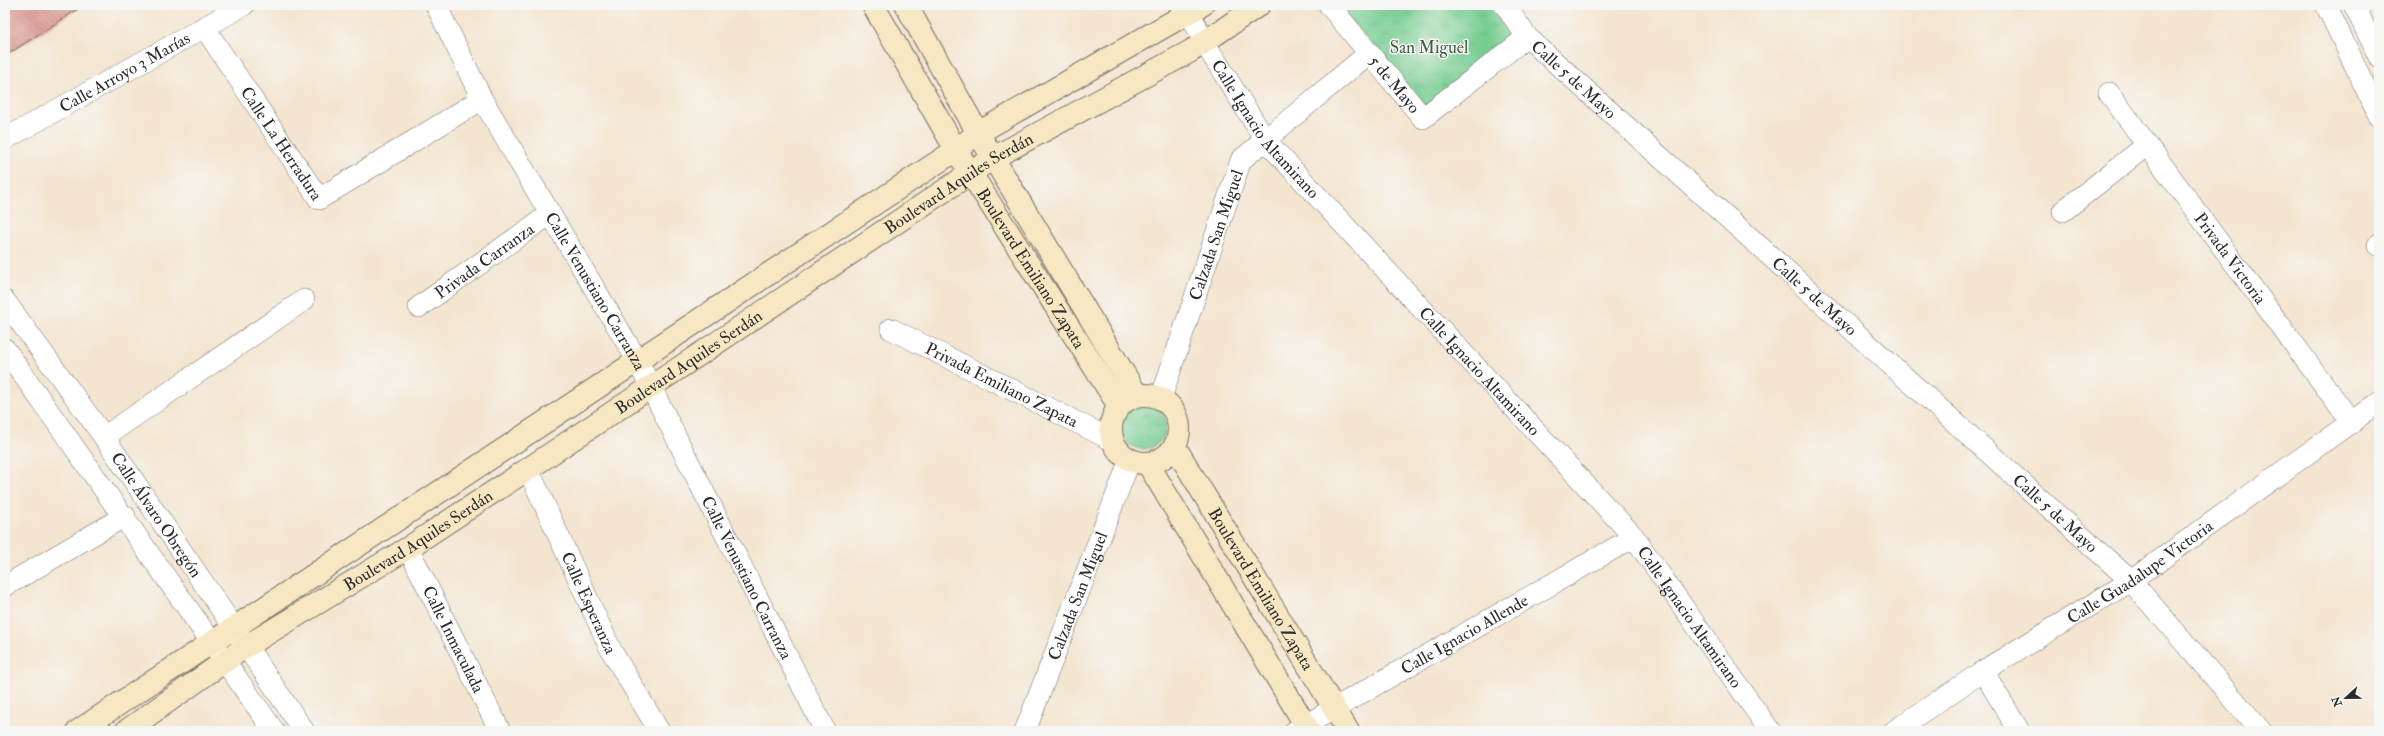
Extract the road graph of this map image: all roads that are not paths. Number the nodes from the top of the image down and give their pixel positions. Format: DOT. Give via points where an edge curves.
graph roads {
  1 [pos="244,5"];
  2 [pos="436,5"];
  3 [pos="873,5"];
  4 [pos="906,5"];
  5 [pos="1259,5"];
  6 [pos="1329,5"];
  7 [pos="1505,5"];
  8 [pos="2326,5"];
  9 [pos="2354,5"];
  10 [pos="1193,8"];
  11 [pos="204,27"];
  12 [pos="1527,37"];
  13 [pos="1204,42"];
  14 [pos="1368,54"];
  15 [pos="2379,58"];
  16 [pos="2109,93"];
  17 [pos="482,99"];
  18 [pos="2379,116"];
  19 [pos="978,133"];
  20 [pos="5,139"];
  21 [pos="1266,141"];
  22 [pos="2147,145"];
  23 [pos="956,150"];
  24 [pos="993,158"];
  25 [pos="971,172"];
  26 [pos="2063,211"];
  27 [pos="550,214"];
  28 [pos="304,300"];
  29 [pos="5,301"];
  30 [pos="419,307"];
  31 [pos="891,329"];
  32 [pos="5,349"];
  33 [pos="637,360"];
  34 [pos="651,387"];
  35 [pos="1161,398"];
  36 [pos="1128,400"];
  37 [pos="2379,402"];
  38 [pos="2352,423"];
  39 [pos="104,436"];
  40 [pos="1112,440"];
  41 [pos="1175,447"];
  42 [pos="1139,462"];
  43 [pos="528,469"];
  44 [pos="125,516"];
  45 [pos="1634,536"];
  46 [pos="408,548"];
  47 [pos="2131,581"];
  48 [pos="5,586"];
  49 [pos="234,627"];
  50 [pos="213,642"];
  51 [pos="245,647"];
  52 [pos="227,661"];
  53 [pos="1983,671"];
  54 [pos="1334,708"];
  55 [pos="1303,729"];
  56 [pos="78,731"];
  57 [pos="126,731"];
  58 [pos="274,731"];
  59 [pos="304,731"];
  60 [pos="500,731"];
  61 [pos="659,731"];
  62 [pos="824,731"];
  63 [pos="1024,731"];
  64 [pos="1348,731"];
  65 [pos="1770,731"];
  66 [pos="1894,731"];
  67 [pos="2019,731"];
  68 [pos="2261,731"];
  1 -- 11 [label="street, Calle Arroyo 3 Marías"];
  2 -- 17 [label="street, Calle Venustiano Carranza"];
  3 -- 23 [label="street, Boulevard Emiliano Zapata"];
  4 -- 19 [label="street, Boulevard Emiliano Zapata"];
  5 -- 13 [label="street, Boulevard Aquiles Serdán"];
  6 -- 14 [label="street, 5 de Mayo"];
  7 -- 12 [label="street, Calle 5 de Mayo"];
  8 -- 18 [label="street"];
  9 -- 15 [label="street"];
  10 -- 13 [label="street, Calle Ignacio Altamirano"];
  10 -- 19 [label="street, Boulevard Aquiles Serdán"];
  11 -- 17 [label="street, Calle La Herradura" via="319,200"];
  11 -- 20 [label="street, Calle Arroyo 3 Marías"];
  12 -- 14 [label="street, 5 de Mayo" via="1423,118"];
  12 -- 47 [label="street, Calle 5 de Mayo"];
  13 -- 21 [label="street, Calle Ignacio Altamirano"];
  13 -- 24 [label="street, Boulevard Aquiles Serdán"];
  14 -- 21 [label="street, Calzada San Miguel"];
  16 -- 22 [label="street, Privada Victoria"];
  17 -- 27 [label="street, Calle Venustiano Carranza"];
  19 -- 23 [label="street, Boulevard Aquiles Serdán"];
  19 -- 24 [label="street, Boulevard Emiliano Zapata"];
  21 -- 35 [label="street, Calzada San Miguel" via="1241,160"];
  21 -- 45 [label="street, Calle Ignacio Altamirano"];
  22 -- 26 [label="street"];
  22 -- 38 [label="street, Privada Victoria"];
  23 -- 25 [label="street, Boulevard Emiliano Zapata"];
  23 -- 33 [label="street, Boulevard Aquiles Serdán"];
  24 -- 25 [label="street, Boulevard Aquiles Serdán"];
  24 -- 36 [label="street, Boulevard Emiliano Zapata"];
  25 -- 34 [label="street, Boulevard Aquiles Serdán"];
  25 -- 36 [label="street, Boulevard Emiliano Zapata"];
  27 -- 30 [label="street, Privada Carranza"];
  27 -- 33 [label="street, Calle Venustiano Carranza"];
  28 -- 39 [label="street"];
  29 -- 39 [label="street, Calle Álvaro Obregón"];
  31 -- 40 [label="street, Privada Emiliano Zapata"];
  32 -- 44 [label="street, Calle Álvaro Obregón"];
  33 -- 34 [label="street, Calle Venustiano Carranza"];
  33 -- 49 [label="street, Boulevard Aquiles Serdán"];
  34 -- 43 [label="street, Boulevard Aquiles Serdán"];
  34 -- 62 [label="street, Calle Venustiano Carranza"];
  35 -- 36 [label="street" via="1149,394"];
  35 -- 41 [label="street" via="1172,407 1178,420 1179,434"];
  36 -- 40 [label="street" via="1111,422"];
  37 -- 38 [label="street, Calle Guadalupe Victoria"];
  38 -- 47 [label="street, Calle Guadalupe Victoria"];
  39 -- 49 [label="street, Calle Álvaro Obregón"];
  40 -- 42 [label="street" via="1119,452"];
  41 -- 42 [label="street" via="1159,461"];
  41 -- 54 [label="street, Boulevard Emiliano Zapata"];
  42 -- 55 [label="street, Boulevard Emiliano Zapata"];
  42 -- 63 [label="street, Calzada San Miguel"];
  43 -- 46 [label="street, Boulevard Aquiles Serdán"];
  43 -- 61 [label="street, Calle Esperanza" via="611,650"];
  44 -- 48 [label="street"];
  44 -- 50 [label="street, Calle Álvaro Obregón"];
  45 -- 54 [label="street, Calle Ignacio Allende"];
  45 -- 65 [label="street, Calle Ignacio Altamirano"];
  46 -- 51 [label="street, Boulevard Aquiles Serdán"];
  46 -- 60 [label="street, Calle Inmaculada"];
  47 -- 53 [label="street, Calle Guadalupe Victoria"];
  47 -- 68 [label="street, Calle 5 de Mayo"];
  49 -- 50 [label="street, Boulevard Aquiles Serdán"];
  49 -- 51 [label="street, Calle Álvaro Obregón"];
  50 -- 52 [label="street, Calle Álvaro Obregón"];
  50 -- 56 [label="street, Boulevard Aquiles Serdán"];
  51 -- 52 [label="street, Boulevard Aquiles Serdán"];
  51 -- 59 [label="street, Calle Álvaro Obregón"];
  52 -- 57 [label="street, Boulevard Aquiles Serdán"];
  52 -- 58 [label="street, Calle Álvaro Obregón"];
  53 -- 66 [label="street, Calle Guadalupe Victoria"];
  53 -- 67 [label="street"];
  54 -- 55 [label="street, Calle Ignacio Allende"];
  54 -- 64 [label="street, Boulevard Emiliano Zapata"];
}
